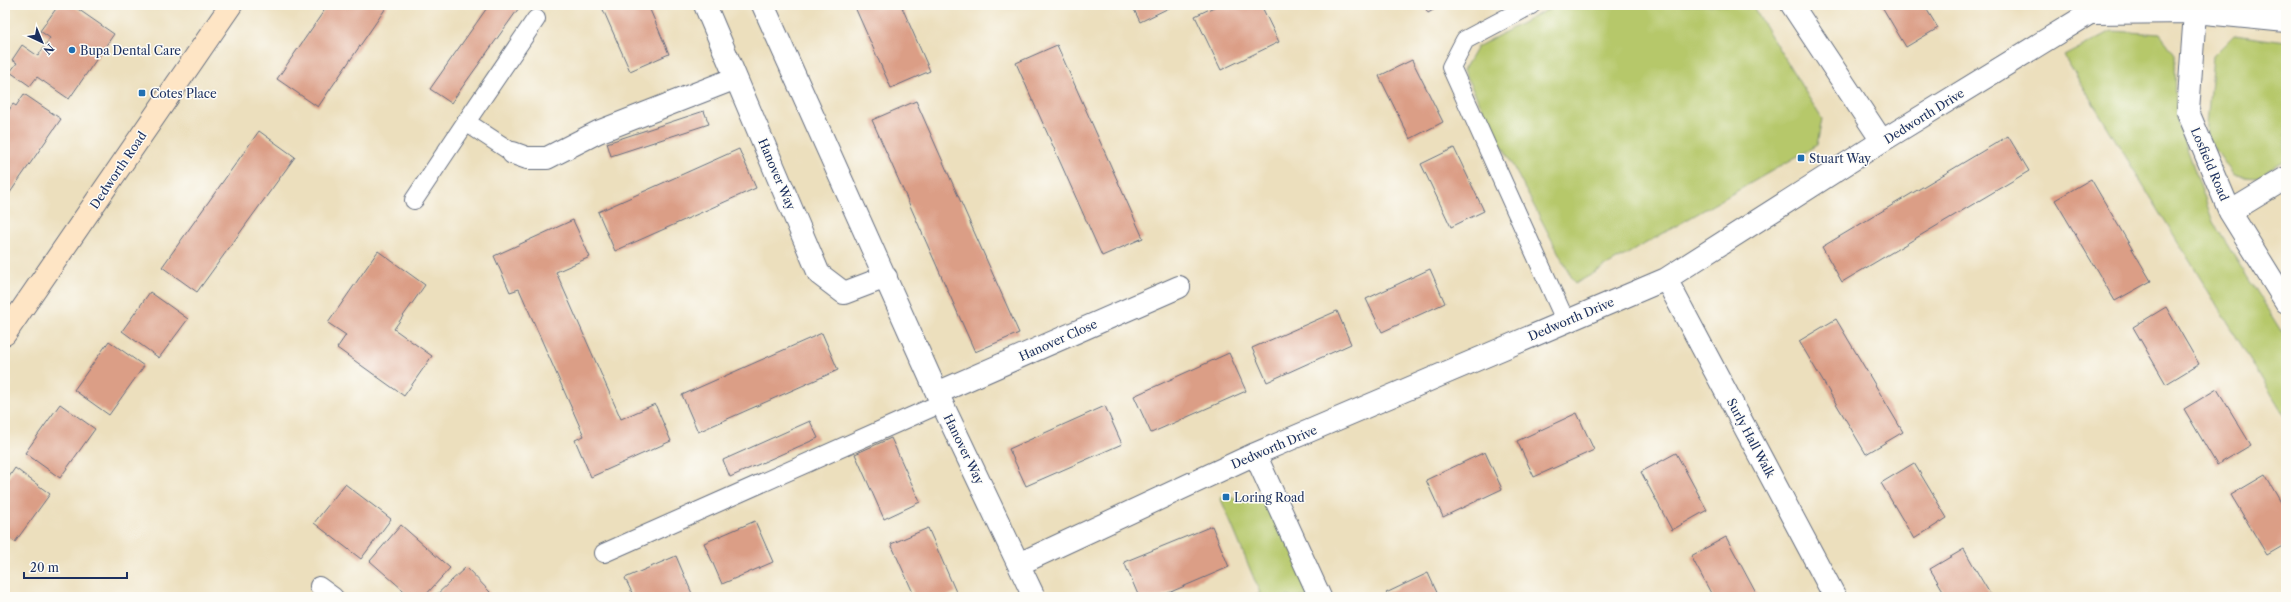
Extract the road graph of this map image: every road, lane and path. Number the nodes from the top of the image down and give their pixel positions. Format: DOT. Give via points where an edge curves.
graph roads {
  1 [pos="231,5"];
  2 [pos="705,5"];
  3 [pos="763,5"];
  4 [pos="1531,5"];
  5 [pos="1792,5"];
  6 [pos="2195,12"];
  7 [pos="536,19"];
  8 [pos="2286,21"];
  9 [pos="736,78"];
  10 [pos="466,122"];
  11 [pos="1882,141"];
  12 [pos="513,153"];
  13 [pos="2286,178"];
  14 [pos="414,200"];
  15 [pos="2230,212"];
  16 [pos="886,277"];
  17 [pos="1666,279"];
  18 [pos="1179,287"];
  19 [pos="2286,302"];
  20 [pos="1566,322"];
  21 [pos="5,334"];
  22 [pos="939,398"];
  23 [pos="1255,454"];
  24 [pos="604,553"];
  25 [pos="1019,564"];
  26 [pos="319,586"];
  27 [pos="334,597"];
  28 [pos="1034,597"];
  29 [pos="1320,597"];
  30 [pos="1835,597"];
  1 -- 21 [label="main road, Dedworth Road"];
  2 -- 9 [label="street, Hanover Way"];
  3 -- 16 [label="street, Hanover Way"];
  4 -- 20 [label="lane" via="1464,40 1451,67"];
  5 -- 11 [label="street"];
  6 -- 8 [label="street"];
  6 -- 11 [label="street, Dedworth Drive" via="2090,13"];
  6 -- 15 [label="street, Losfield Road" via="2188,112"];
  7 -- 10 [label="lane"];
  9 -- 12 [label="street" via="598,132 547,158 527,158"];
  9 -- 16 [label="street, Hanover Way" via="820,274 844,293"];
  10 -- 12 [label="lane"];
  10 -- 14 [label="lane"];
  11 -- 17 [label="street, Dedworth Drive"];
  13 -- 15 [label="street"];
  15 -- 19 [label="street, Losfield Road"];
  16 -- 22 [label="street, Hanover Way"];
  17 -- 20 [label="street, Dedworth Drive"];
  17 -- 30 [label="street, Surly Hall Walk"];
  18 -- 22 [label="street, Hanover Close"];
  20 -- 23 [label="street, Dedworth Drive"];
  22 -- 24 [label="lane"];
  22 -- 25 [label="street, Hanover Way"];
  23 -- 25 [label="street, Dedworth Drive"];
  23 -- 29 [label="street"];
  25 -- 28 [label="street, Hanover Way"];
  26 -- 27 [label="lane"];
}
